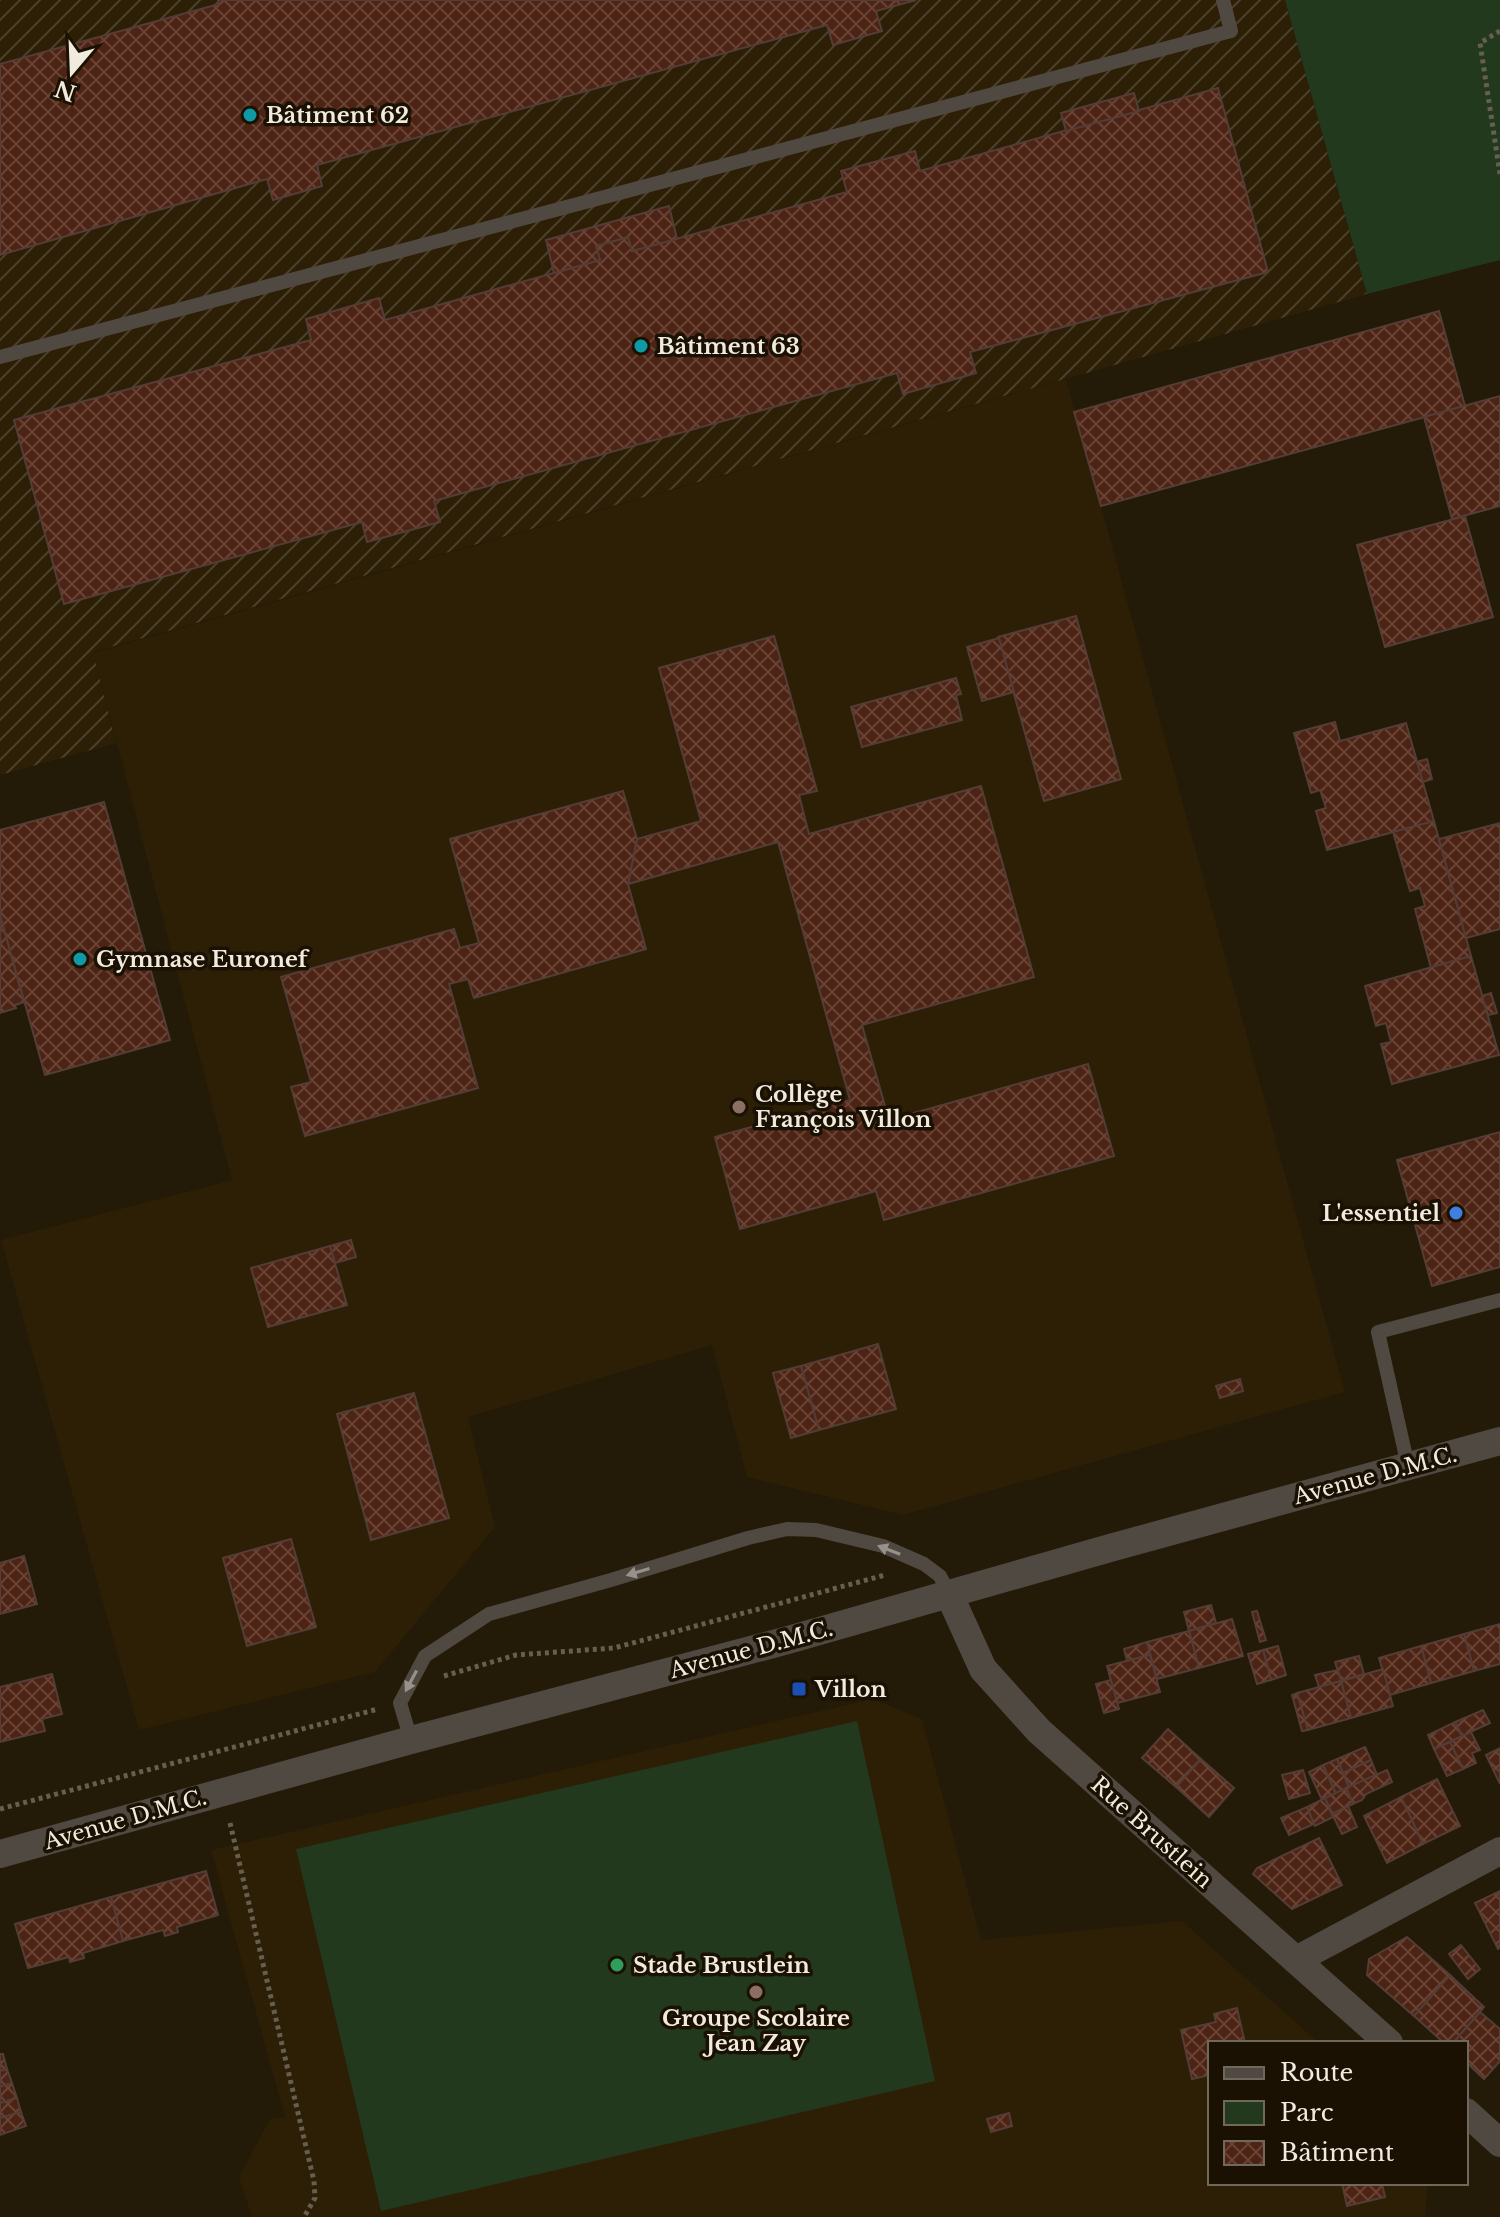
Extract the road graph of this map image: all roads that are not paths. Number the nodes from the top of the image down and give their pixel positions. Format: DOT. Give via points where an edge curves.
graph roads {
  1 [pos="1223,0"];
  2 [pos="0,357"];
  3 [pos="1500,1300"];
  4 [pos="1500,1441"];
  5 [pos="1408,1466"];
  6 [pos="949,1594"];
  7 [pos="411,1740"];
  8 [pos="1500,1851"];
  9 [pos="0,1854"];
  10 [pos="1296,1960"];
  11 [pos="1387,2041"];
  12 [pos="1468,2114"];
  13 [pos="1500,2143"];
  1 -- 2 [label="lane" via="1231,31"];
  3 -- 5 [label="lane" via="1378,1332"];
  4 -- 5 [label="street, Avenue D.M.C."];
  5 -- 6 [label="street, Avenue D.M.C."];
  6 -- 7 [label="street, Avenue D.M.C."];
  6 -- 7 [label="lane, one-way" via="940,1576 924,1564 883,1546 816,1530 787,1529 748,1538 489,1614 425,1656 400,1703"];
  6 -- 10 [label="street, Rue Brustlein" via="983,1669 1039,1731"];
  7 -- 9 [label="street, Avenue D.M.C."];
  8 -- 10 [label="street"];
  10 -- 11 [label="street, Rue Brustlein"];
  12 -- 13 [label="street"];
}
